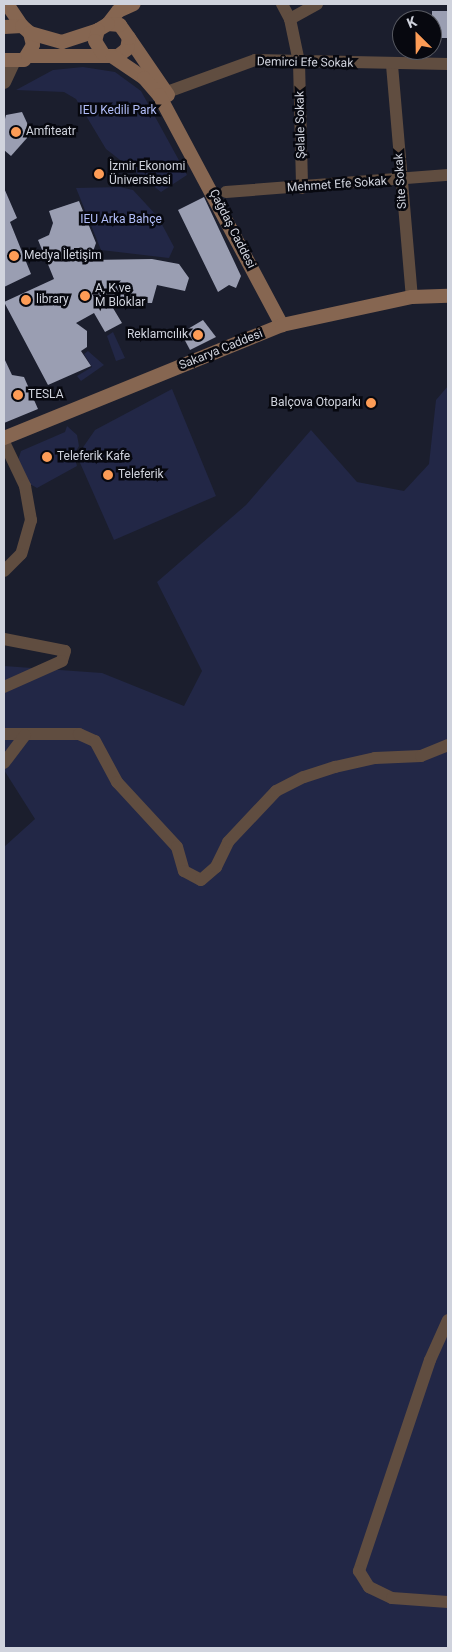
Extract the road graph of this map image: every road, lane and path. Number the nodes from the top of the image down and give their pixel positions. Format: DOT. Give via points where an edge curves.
graph roads {
  1 [pos="136,4"];
  2 [pos="282,4"];
  3 [pos="317,4"];
  4 [pos="10,5"];
  5 [pos="290,19"];
  6 [pos="4,27"];
  7 [pos="103,27"];
  8 [pos="26,29"];
  9 [pos="127,33"];
  10 [pos="28,56"];
  11 [pos="108,56"];
  12 [pos="8,61"];
  13 [pos="299,62"];
  14 [pos="448,64"];
  15 [pos="392,65"];
  16 [pos="4,82"];
  17 [pos="163,93"];
  18 [pos="448,175"];
  19 [pos="401,180"];
  20 [pos="302,188"];
  21 [pos="226,192"];
  22 [pos="448,296"];
  23 [pos="412,298"];
  24 [pos="282,324"];
  25 [pos="4,438"];
  26 [pos="4,442"];
  27 [pos="4,571"];
  28 [pos="4,639"];
  29 [pos="4,687"];
  30 [pos="4,734"];
  31 [pos="25,735"];
  32 [pos="448,745"];
  33 [pos="4,763"];
  34 [pos="448,1320"];
  35 [pos="448,1602"];
  1 -- 7 [label="main road" via="118,11"];
  1 -- 9 [label="main road"];
  2 -- 5 [label="street, Şelale Sokak"];
  3 -- 5 [label="street"];
  4 -- 8 [label="main road"];
  5 -- 13 [label="street, Şelale Sokak"];
  6 -- 8 [label="main road"];
  7 -- 8 [label="main road" via="62,42"];
  7 -- 9 [label="main road"];
  7 -- 11 [label="main road" via="95,41"];
  8 -- 10 [label="main road" via="33,45"];
  9 -- 11 [label="main road" via="127,49"];
  9 -- 17 [label="main road, Çağdaş Caddesi"];
  10 -- 11 [label="main road"];
  10 -- 12 [label="main road"];
  11 -- 17 [label="main road, Çağdaş Caddesi"];
  12 -- 16 [label="street"];
  13 -- 15 [label="street, Demirci Efe Sokak"];
  13 -- 17 [label="street, Demirci Efe Sokak" via="255,60"];
  13 -- 20 [label="street, Şelale Sokak"];
  14 -- 15 [label="street, Demirci Efe Sokak"];
  15 -- 19 [label="street, Site Sokak"];
  17 -- 24 [label="main road, Çağdaş Caddesi"];
  18 -- 19 [label="street, Mehmet Efe Sokak"];
  19 -- 20 [label="street, Mehmet Efe Sokak"];
  19 -- 23 [label="street, Site Sokak"];
  20 -- 21 [label="street, Mehmet Efe Sokak"];
  22 -- 23 [label="main road, Sakarya Caddesi"];
  23 -- 24 [label="main road, Sakarya Caddesi"];
  24 -- 25 [label="main road, Sakarya Caddesi"];
  26 -- 27 [label="street" via="25,486 31,520 21,554"];
  28 -- 29 [label="street" via="65,651 62,661"];
  30 -- 31 [label="street"];
  31 -- 32 [label="street" via="79,734 95,741 118,782 177,847 184,871 201,880 216,867 228,842 276,791 304,777 336,767 375,758 421,756"];
  31 -- 33 [label="street"];
  34 -- 35 [label="street" via="430,1360 359,1572 369,1587 392,1598"];
}
